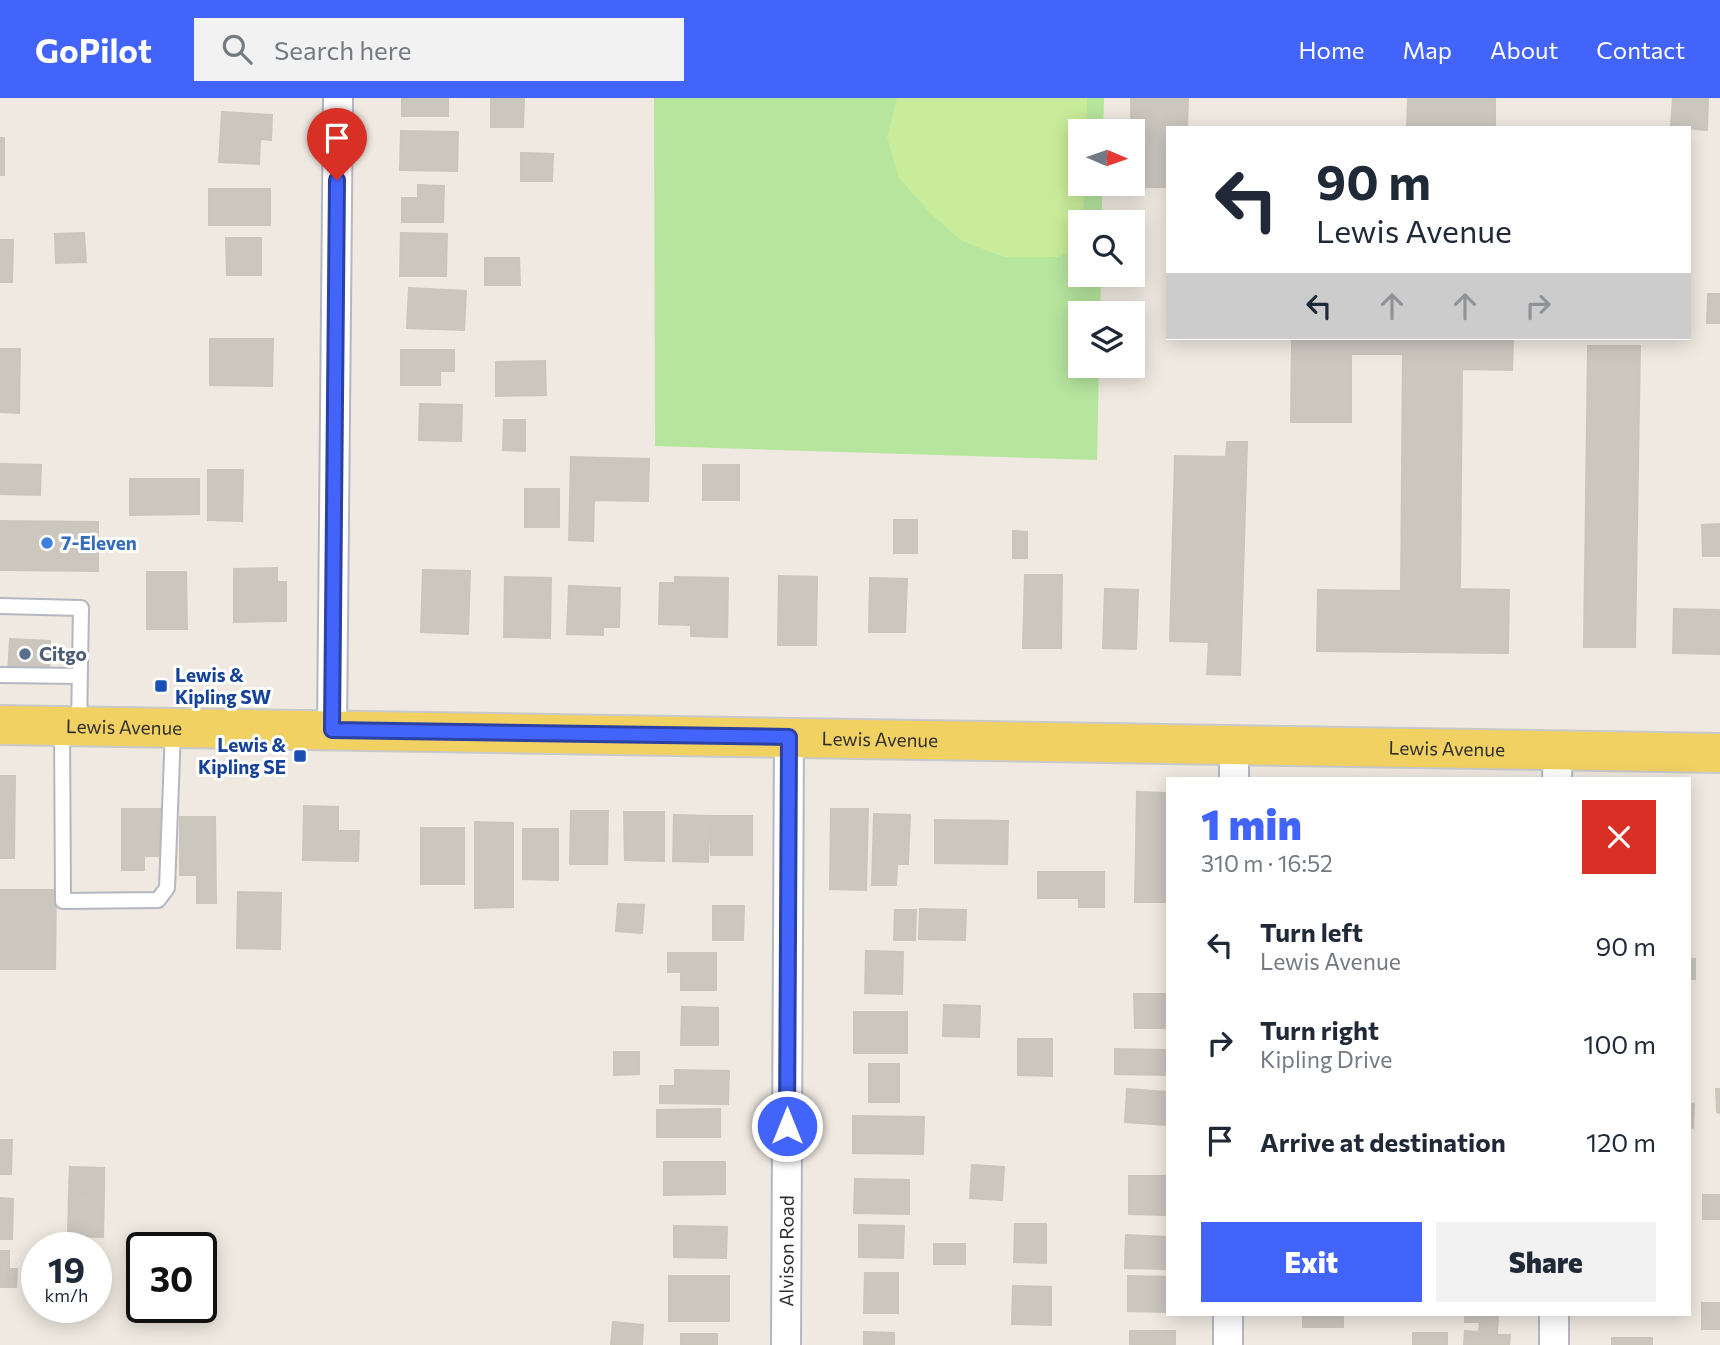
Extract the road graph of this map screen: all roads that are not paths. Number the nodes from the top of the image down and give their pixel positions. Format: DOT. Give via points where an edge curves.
graph roads {
  1 [pos="338,98"];
  2 [pos="0,606"];
  3 [pos="0,674"];
  4 [pos="80,676"];
  5 [pos="0,725"];
  6 [pos="70,726"];
  7 [pos="173,727"];
  8 [pos="332,730"];
  9 [pos="789,737"];
  10 [pos="1720,753"];
  11 [pos="1234,762"];
  12 [pos="1557,765"];
  13 [pos="1228,1316"];
  14 [pos="1554,1316"];
  15 [pos="786,1345"];
  16 [pos="1228,1345"];
  17 [pos="1554,1345"];
  1 -- 8 [label="street"];
  2 -- 4 [label="lane" via="81,608"];
  3 -- 4 [label="lane"];
  4 -- 6 [label="lane"];
  5 -- 6 [label="main road, Lewis Avenue"];
  6 -- 7 [label="main road, Lewis Avenue"];
  6 -- 7 [label="lane" via="63,901 158,900 167,888"];
  7 -- 8 [label="main road, Lewis Avenue"];
  8 -- 9 [label="main road, Lewis Avenue"];
  9 -- 11 [label="main road, Lewis Avenue"];
  9 -- 15 [label="street, Alvison Road"];
  10 -- 12 [label="main road, Lewis Avenue"];
  11 -- 12 [label="main road, Lewis Avenue"];
  13 -- 16 [label="street"];
  14 -- 17 [label="street"];
}
